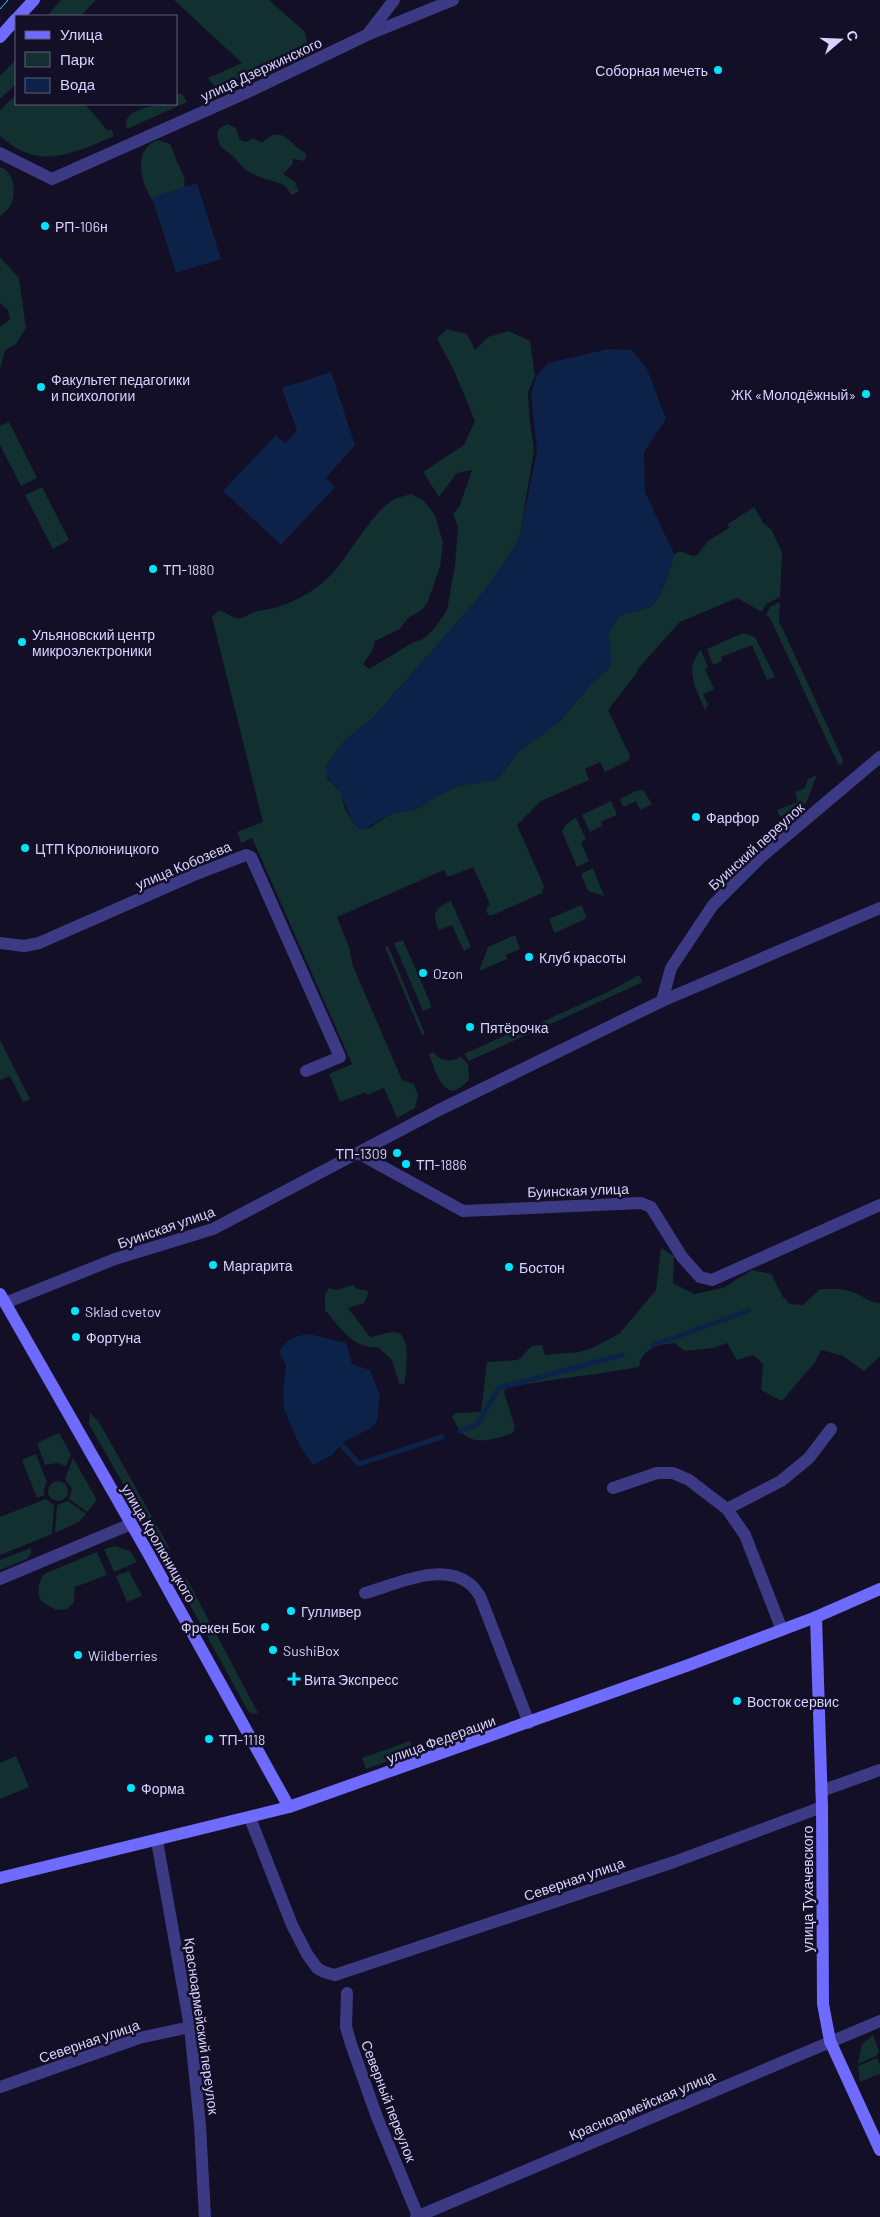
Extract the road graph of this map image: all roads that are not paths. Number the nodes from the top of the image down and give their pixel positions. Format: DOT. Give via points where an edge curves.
graph roads {
  1 [pos="34,0"];
  2 [pos="394,0"];
  3 [pos="454,0"];
  4 [pos="20,15"];
  5 [pos="15,21"];
  6 [pos="367,35"];
  7 [pos="0,37"];
  8 [pos="0,153"];
  9 [pos="880,758"];
  10 [pos="880,908"];
  11 [pos="0,943"];
  12 [pos="662,1001"];
  13 [pos="306,1071"];
  14 [pos="358,1154"];
  15 [pos="880,1205"];
  16 [pos="2,1298"];
  17 [pos="831,1430"];
  18 [pos="613,1488"];
  19 [pos="727,1510"];
  20 [pos="131,1524"];
  21 [pos="0,1578"];
  22 [pos="880,1589"];
  23 [pos="365,1593"];
  24 [pos="816,1617"];
  25 [pos="782,1630"];
  26 [pos="529,1723"];
  27 [pos="880,1770"];
  28 [pos="821,1791"];
  29 [pos="289,1807"];
  30 [pos="822,1807"];
  31 [pos="250,1818"];
  32 [pos="157,1841"];
  33 [pos="0,1878"];
  34 [pos="347,1994"];
  35 [pos="880,2021"];
  36 [pos="190,2027"];
  37 [pos="830,2041"];
  38 [pos="0,2087"];
  39 [pos="880,2150"];
  40 [pos="205,2217"];
  41 [pos="417,2217"];
  1 -- 4 [label="street"];
  2 -- 6 [label="street"];
  3 -- 6 [label="street, улица Дзержинского"];
  5 -- 7 [label="street"];
  6 -- 8 [label="street, улица Дзержинского" via="52,179"];
  9 -- 12 [label="street, Буинский переулок" via="759,859 713,905 671,968"];
  10 -- 12 [label="street, Буинская улица"];
  11 -- 13 [label="street, улица Кобозева" via="24,946 39,943 194,874 246,855 251,857 340,1056"];
  12 -- 14 [label="street, Буинская улица" via="439,1110"];
  14 -- 15 [label="street, Буинская улица" via="463,1211 641,1203 651,1207 682,1257 700,1277 712,1280"];
  14 -- 16 [label="street, Буинская улица" via="213,1229"];
  16 -- 20 [label="street, улица Кролюницкого"];
  17 -- 19 [label="street" via="809,1458 781,1481"];
  18 -- 19 [label="street" via="657,1473 673,1473 689,1480"];
  19 -- 25 [label="street" via="745,1535"];
  20 -- 21 [label="street"];
  20 -- 29 [label="street, улица Кролюницкого"];
  22 -- 24 [label="street, улица Федерации"];
  23 -- 26 [label="street" via="440,1574 470,1584 486,1610"];
  24 -- 25 [label="street, улица Федерации"];
  24 -- 28 [label="street, улица Тухачевского"];
  25 -- 26 [label="street, улица Федерации"];
  26 -- 29 [label="street, улица Федерации"];
  27 -- 28 [label="street"];
  28 -- 30 [label="street, улица Тухачевского"];
  29 -- 31 [label="street, улица Федерации"];
  30 -- 31 [label="street, Северная улица" via="674,1862 335,1975 317,1968 307,1954 292,1925"];
  30 -- 37 [label="street, улица Тухачевского" via="823,2004"];
  31 -- 32 [label="street, улица Федерации"];
  32 -- 33 [label="street, улица Федерации"];
  32 -- 36 [label="street, Красноармейский переулок"];
  34 -- 41 [label="street, Северный переулок" via="346,2027 351,2044"];
  35 -- 37 [label="street, Красноармейская улица"];
  36 -- 38 [label="street, Северная улица" via="140,2038"];
  36 -- 40 [label="street, Красноармейский переулок"];
  37 -- 39 [label="street, улица Тухачевского"];
  37 -- 41 [label="street, Красноармейская улица"];
}
